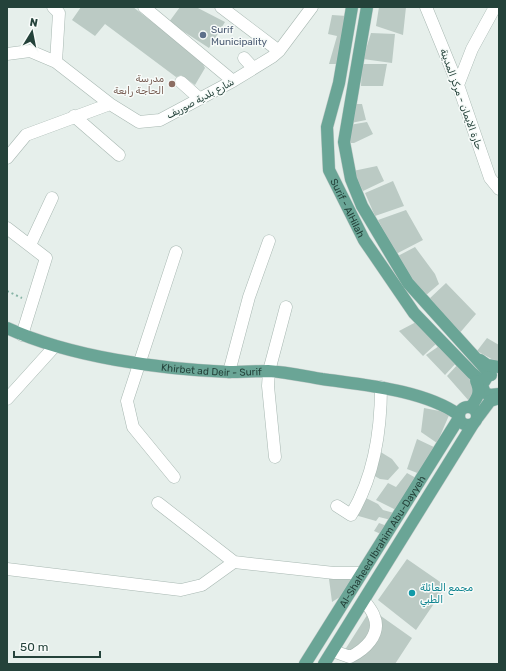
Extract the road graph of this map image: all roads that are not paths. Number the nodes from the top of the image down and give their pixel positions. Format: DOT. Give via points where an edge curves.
graph roads {
  1 [pos="53,7"];
  2 [pos="144,7"];
  3 [pos="221,7"];
  4 [pos="312,7"];
  5 [pos="367,7"];
  6 [pos="426,7"];
  7 [pos="496,7"];
  8 [pos="349,8"];
  9 [pos="279,50"];
  10 [pos="7,54"];
  11 [pos="244,58"];
  12 [pos="56,62"];
  13 [pos="253,68"];
  14 [pos="233,81"];
  15 [pos="181,82"];
  16 [pos="458,85"];
  17 [pos="200,98"];
  18 [pos="110,104"];
  19 [pos="74,116"];
  20 [pos="119,155"];
  21 [pos="7,158"];
  22 [pos="499,189"];
  23 [pos="52,198"];
  24 [pos="7,228"];
  25 [pos="269,241"];
  26 [pos="30,245"];
  27 [pos="176,252"];
  28 [pos="286,307"];
  29 [pos="7,328"];
  30 [pos="22,335"];
  31 [pos="55,346"];
  32 [pos="139,364"];
  33 [pos="269,371"];
  34 [pos="229,372"];
  35 [pos="472,373"];
  36 [pos="493,385"];
  37 [pos="381,387"];
  38 [pos="7,399"];
  39 [pos="469,414"];
  40 [pos="275,456"];
  41 [pos="174,477"];
  42 [pos="158,503"];
  43 [pos="337,506"];
  44 [pos="234,562"];
  45 [pos="7,569"];
  46 [pos="362,573"];
  47 [pos="364,600"];
  48 [pos="333,650"];
  49 [pos="305,664"];
  50 [pos="324,664"];
  1 -- 12 [label="street" via="59,13"];
  2 -- 14 [label="street"];
  3 -- 9 [label="street"];
  4 -- 9 [label="street, شارع بلدية صوريف"];
  5 -- 36 [label="main road, Surif - AlHilah" via="344,142 351,178 362,206 408,283 476,357 487,364"];
  6 -- 16 [label="street, حارة الايمان - مركز المدينة"];
  7 -- 16 [label="street" via="472,49"];
  8 -- 35 [label="main road, Surif - AlHilah" via="339,84 327,127 329,170 364,240 390,279 414,313"];
  9 -- 13 [label="street, شارع بلدية صوريف"];
  10 -- 12 [label="street, شارع بلدية صوريف" via="30,51"];
  11 -- 13 [label="street"];
  12 -- 18 [label="street, شارع بلدية صوريف"];
  13 -- 14 [label="street, شارع بلدية صوريف"];
  14 -- 17 [label="street, شارع بلدية صوريف"];
  15 -- 17 [label="street"];
  16 -- 22 [label="street, حارة الايمان - مركز المدينة" via="490,178"];
  17 -- 18 [label="street, شارع بلدية صوريف" via="160,120 140,122"];
  18 -- 19 [label="street"];
  19 -- 20 [label="street"];
  19 -- 21 [label="street" via="26,135"];
  23 -- 26 [label="street"];
  24 -- 26 [label="street"];
  25 -- 34 [label="street" via="249,297"];
  26 -- 30 [label="street" via="46,258"];
  27 -- 32 [label="street"];
  28 -- 33 [label="street"];
  29 -- 30 [label="main road, Khirbet ad Deir - Surif"];
  30 -- 31 [label="main road, Khirbet ad Deir - Surif"];
  31 -- 32 [label="main road, Khirbet ad Deir - Surif"];
  31 -- 38 [label="street"];
  32 -- 34 [label="main road, Khirbet ad Deir - Surif"];
  32 -- 41 [label="street" via="127,401 133,427"];
  33 -- 34 [label="main road, Khirbet ad Deir - Surif"];
  33 -- 37 [label="main road, Khirbet ad Deir - Surif"];
  33 -- 40 [label="street" via="268,386"];
  35 -- 36 [label="main road"];
  35 -- 39 [label="main road" via="480,391"];
  36 -- 39 [label="main road" via="490,401"];
  37 -- 39 [label="main road, Khirbet ad Deir - Surif" via="447,401"];
  37 -- 43 [label="street" via="377,446 359,502 351,515"];
  39 -- 46 [label="main road, Al-Shaheed Ibrahim Abu-Dayyeh"];
  39 -- 47 [label="main road, Al-Shaheed Ibrahim Abu-Dayyeh"];
  42 -- 44 [label="street"];
  44 -- 45 [label="street" via="202,585 181,590"];
  44 -- 46 [label="street" via="334,573"];
  46 -- 49 [label="main road, Al-Shaheed Ibrahim Abu-Dayyeh"];
  47 -- 48 [label="main road, Al-Shaheed Ibrahim Abu-Dayyeh"];
  47 -- 48 [label="street" via="374,616 371,640 350,657"];
  48 -- 50 [label="main road, Al-Shaheed Ibrahim Abu-Dayyeh"];
}
